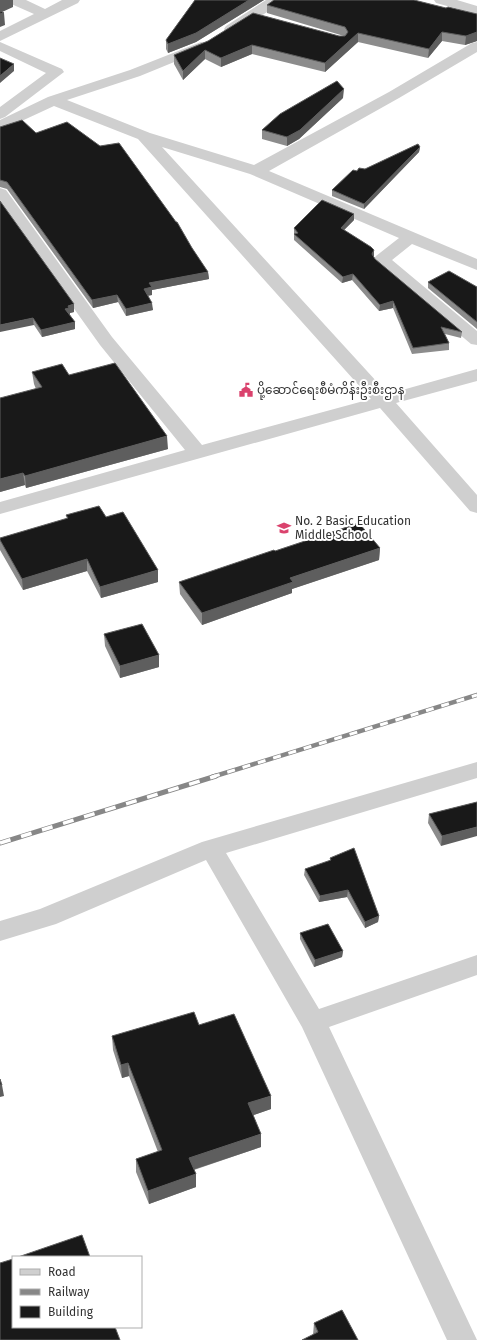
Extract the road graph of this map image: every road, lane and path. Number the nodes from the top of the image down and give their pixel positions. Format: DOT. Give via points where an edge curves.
graph roads {
  1 [pos="14,0"];
  2 [pos="73,0"];
  3 [pos="276,0"];
  4 [pos="441,0"];
  5 [pos="477,10"];
  6 [pos="46,14"];
  7 [pos="253,16"];
  8 [pos="267,20"];
  9 [pos="0,37"];
  10 [pos="0,46"];
  11 [pos="477,46"];
  12 [pos="53,100"];
  13 [pos="0,114"];
  14 [pos="0,126"];
  15 [pos="144,136"];
  16 [pos="256,171"];
  17 [pos="0,193"];
  18 [pos="410,237"];
  19 [pos="477,265"];
  20 [pos="477,340"];
  21 [pos="477,375"];
  22 [pos="383,400"];
  23 [pos="198,453"];
  24 [pos="477,507"];
  25 [pos="0,508"];
  26 [pos="477,770"];
  27 [pos="211,848"];
  28 [pos="0,931"];
  29 [pos="477,965"];
  30 [pos="313,1022"];
  31 [pos="462,1340"];
  1 -- 6 [label="street"];
  2 -- 6 [label="street"];
  3 -- 7 [label="street"];
  4 -- 5 [label="street"];
  6 -- 9 [label="street"];
  7 -- 8 [label="street"];
  7 -- 12 [label="street" via="202,46 135,73"];
  10 -- 13 [label="street" via="58,72"];
  11 -- 16 [label="street"];
  12 -- 14 [label="street"];
  12 -- 15 [label="street"];
  15 -- 16 [label="street"];
  15 -- 22 [label="street"];
  16 -- 18 [label="street"];
  17 -- 23 [label="street" via="106,341"];
  18 -- 19 [label="street"];
  18 -- 20 [label="street" via="382,260"];
  21 -- 22 [label="street"];
  22 -- 23 [label="street"];
  22 -- 24 [label="street"];
  23 -- 25 [label="street"];
  26 -- 27 [label="street"];
  27 -- 28 [label="street" via="48,917"];
  27 -- 30 [label="street"];
  29 -- 30 [label="street"];
  30 -- 31 [label="street"];
}
